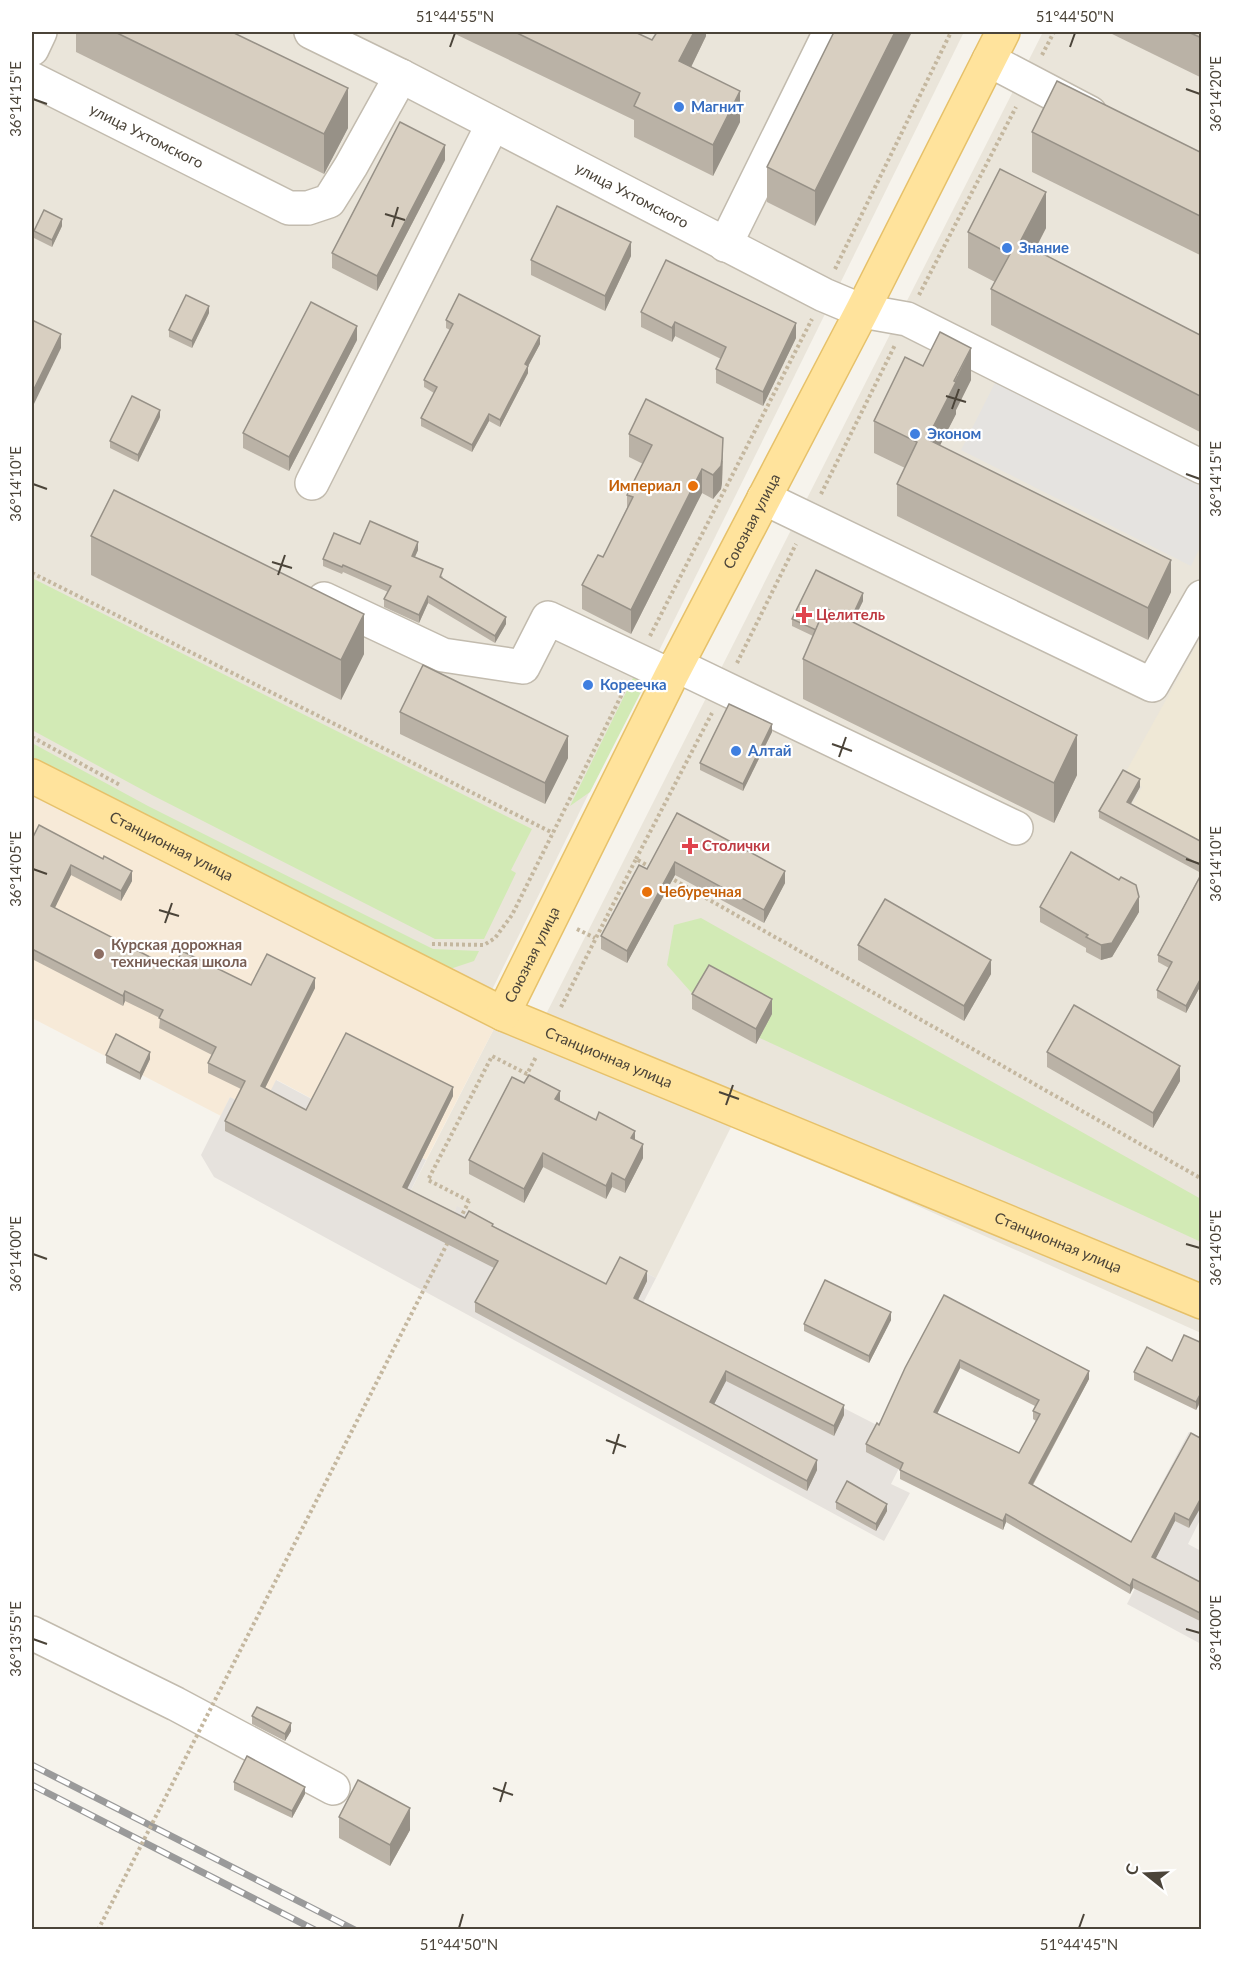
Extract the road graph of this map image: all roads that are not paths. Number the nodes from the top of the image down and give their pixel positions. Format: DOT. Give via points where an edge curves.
graph roads {
  1 [pos="40,32"];
  2 [pos="311,32"];
  3 [pos="830,32"];
  4 [pos="1003,32"];
  5 [pos="32,49"];
  6 [pos="988,60"];
  7 [pos="401,76"];
  8 [pos="32,79"];
  9 [pos="492,124"];
  10 [pos="1120,128"];
  11 [pos="725,245"];
  12 [pos="862,311"];
  13 [pos="1202,467"];
  14 [pos="312,483"];
  15 [pos="764,498"];
  16 [pos="296,586"];
  17 [pos="1202,597"];
  18 [pos="674,670"];
  19 [pos="32,776"];
  20 [pos="1016,828"];
  21 [pos="503,1014"];
  22 [pos="1202,1302"];
  23 [pos="32,1634"];
  24 [pos="333,1788"];
  1 -- 5 [label="street"];
  2 -- 7 [label="street, улица Ухтомского"];
  3 -- 11 [label="street"];
  4 -- 6 [label="main road, Союзная улица"];
  6 -- 10 [label="street"];
  6 -- 12 [label="main road, Союзная улица"];
  7 -- 8 [label="street, улица Ухтомского" via="329,201 308,208 289,208"];
  7 -- 9 [label="street, улица Ухтомского"];
  9 -- 11 [label="street, улица Ухтомского"];
  9 -- 14 [label="street"];
  11 -- 12 [label="street, улица Ухтомского"];
  12 -- 13 [label="street, улица Ухтомского" via="907,320"];
  12 -- 15 [label="main road, Союзная улица"];
  15 -- 17 [label="street" via="1152,685"];
  15 -- 18 [label="main road, Союзная улица"];
  16 -- 18 [label="street" via="443,655 523,667 548,618"];
  18 -- 20 [label="street" via="724,688"];
  18 -- 21 [label="main road, Союзная улица"];
  19 -- 21 [label="main road, Станционная улица"];
  21 -- 22 [label="main road, Станционная улица"];
  23 -- 24 [label="street" via="176,1704"];
}
